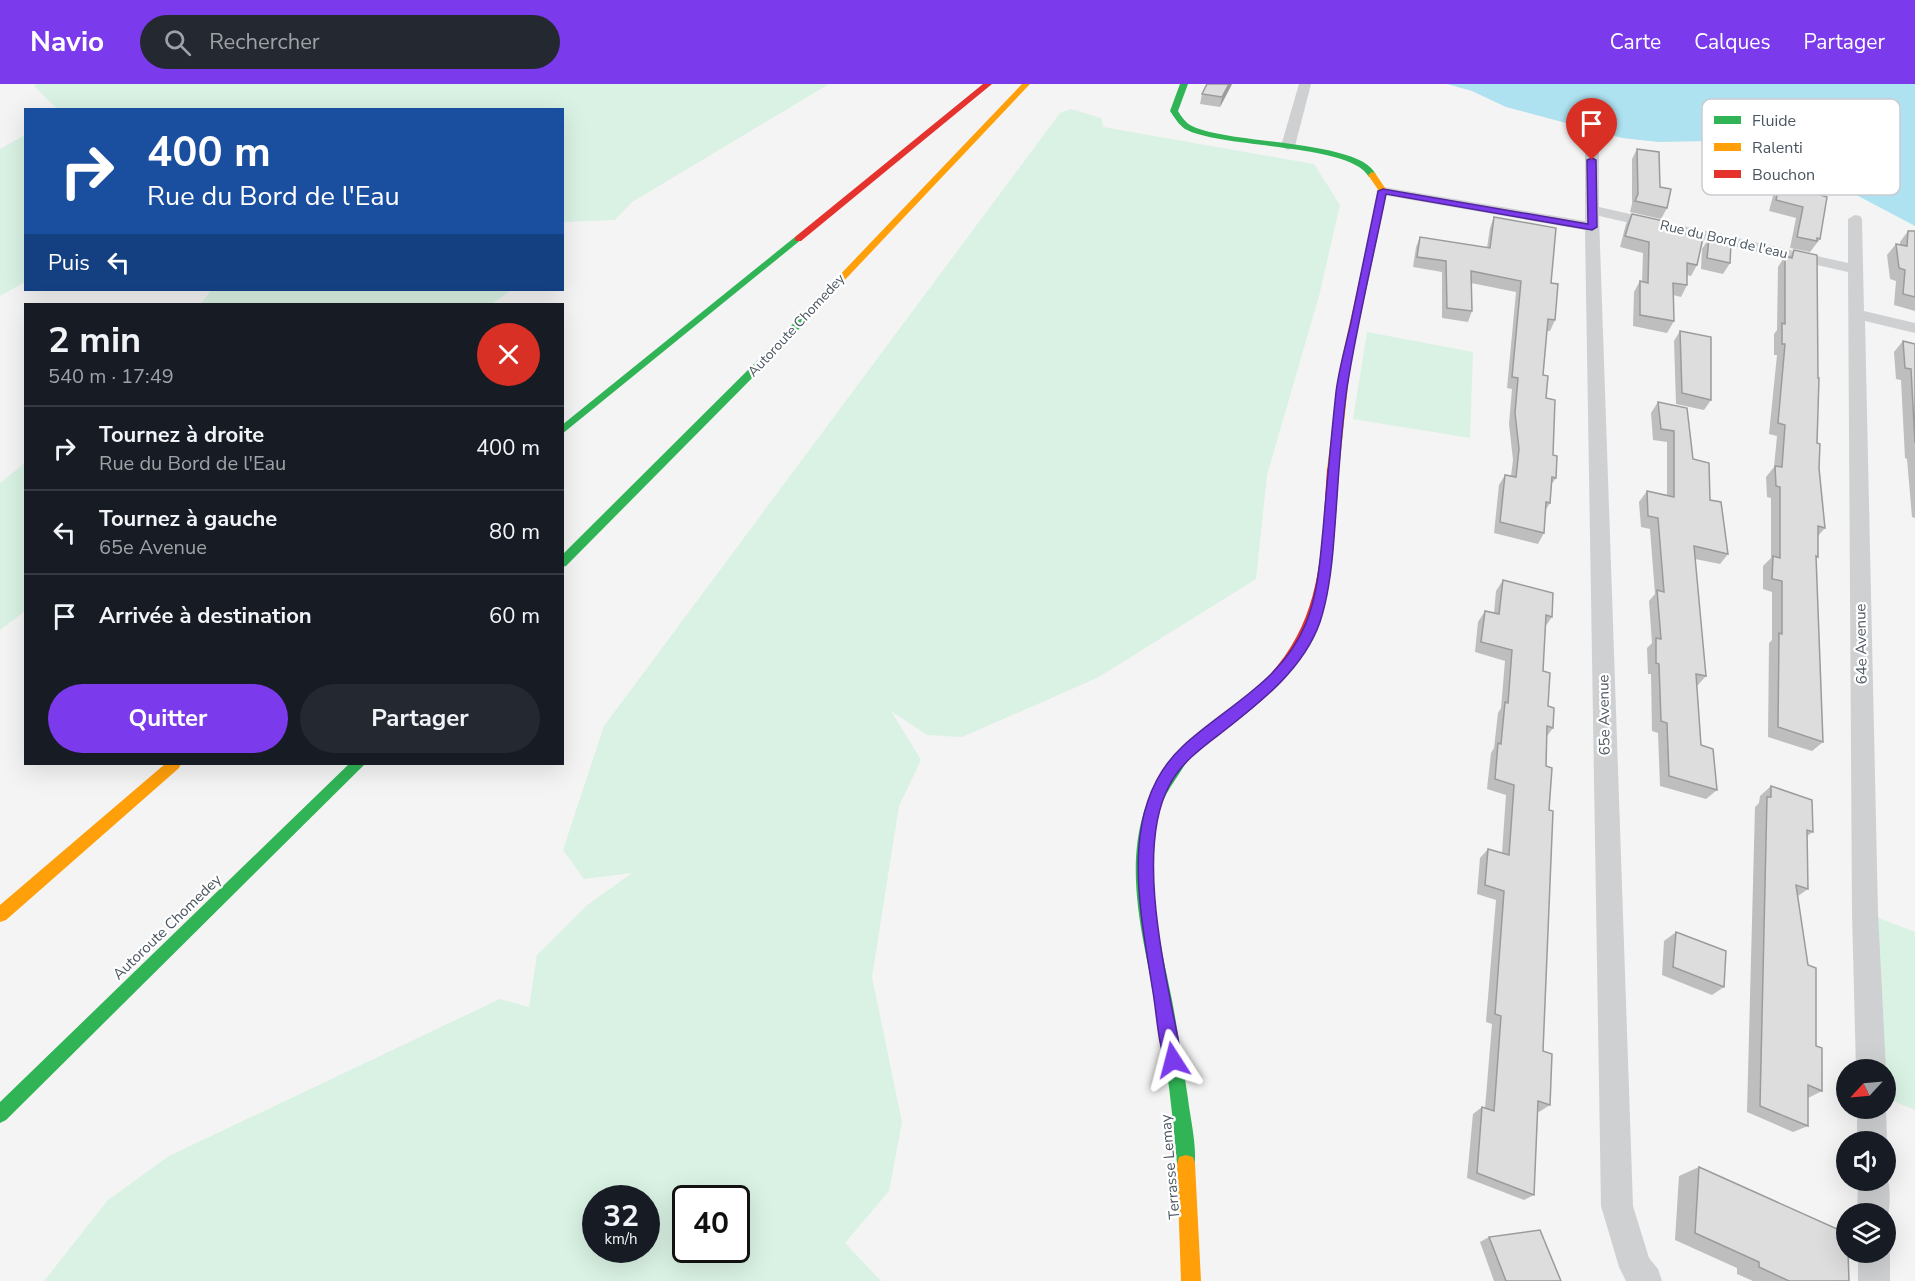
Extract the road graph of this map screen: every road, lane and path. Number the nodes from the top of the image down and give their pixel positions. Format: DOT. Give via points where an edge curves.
graph roads {
  1 [pos="988,84"];
  2 [pos="1026,84"];
  3 [pos="1184,84"];
  4 [pos="1305,84"];
  5 [pos="1592,143"];
  6 [pos="1288,146"];
  7 [pos="1383,191"];
  8 [pos="1592,219"];
  9 [pos="1855,219"];
  10 [pos="1856,269"];
  11 [pos="1857,314"];
  12 [pos="1915,328"];
  13 [pos="564,429"];
  14 [pos="564,561"];
  15 [pos="173,765"];
  16 [pos="357,765"];
  17 [pos="0,915"];
  18 [pos="115,1002"];
  19 [pos="1871,1059"];
  20 [pos="0,1114"];
  21 [pos="0,1130"];
  22 [pos="1874,1263"];
  23 [pos="1191,1281"];
  24 [pos="1646,1281"];
  25 [pos="1874,1281"];
  1 -- 13 [label="main road"];
  2 -- 14 [label="main road, Autoroute Chomedey" via="765,359"];
  3 -- 6 [label="main road" via="1174,112 1189,129"];
  4 -- 6 [label="street"];
  5 -- 8 [label="street, 65e Avenue"];
  6 -- 7 [label="main road" via="1356,161 1371,173"];
  7 -- 8 [label="street"];
  7 -- 23 [label="main road, Terrasse Lemay" via="1343,379 1324,575 1313,622 1280,674 1175,765 1153,806 1148,832 1146,860 1153,938 1188,1162"];
  8 -- 10 [label="street, Rue du Bord de l'eau"];
  8 -- 24 [label="street, 65e Avenue" via="1617,1206 1635,1267"];
  9 -- 10 [label="street, 64e Avenue"];
  10 -- 11 [label="street, 64e Avenue"];
  11 -- 12 [label="street"];
  11 -- 19 [label="street, 64e Avenue"];
  15 -- 17 [label="main road"];
  16 -- 18 [label="main road, Autoroute Chomedey"];
  18 -- 20 [label="main road, Autoroute Chomedey"];
  18 -- 21 [label="main road"];
  22 -- 25 [label="street"];
}
